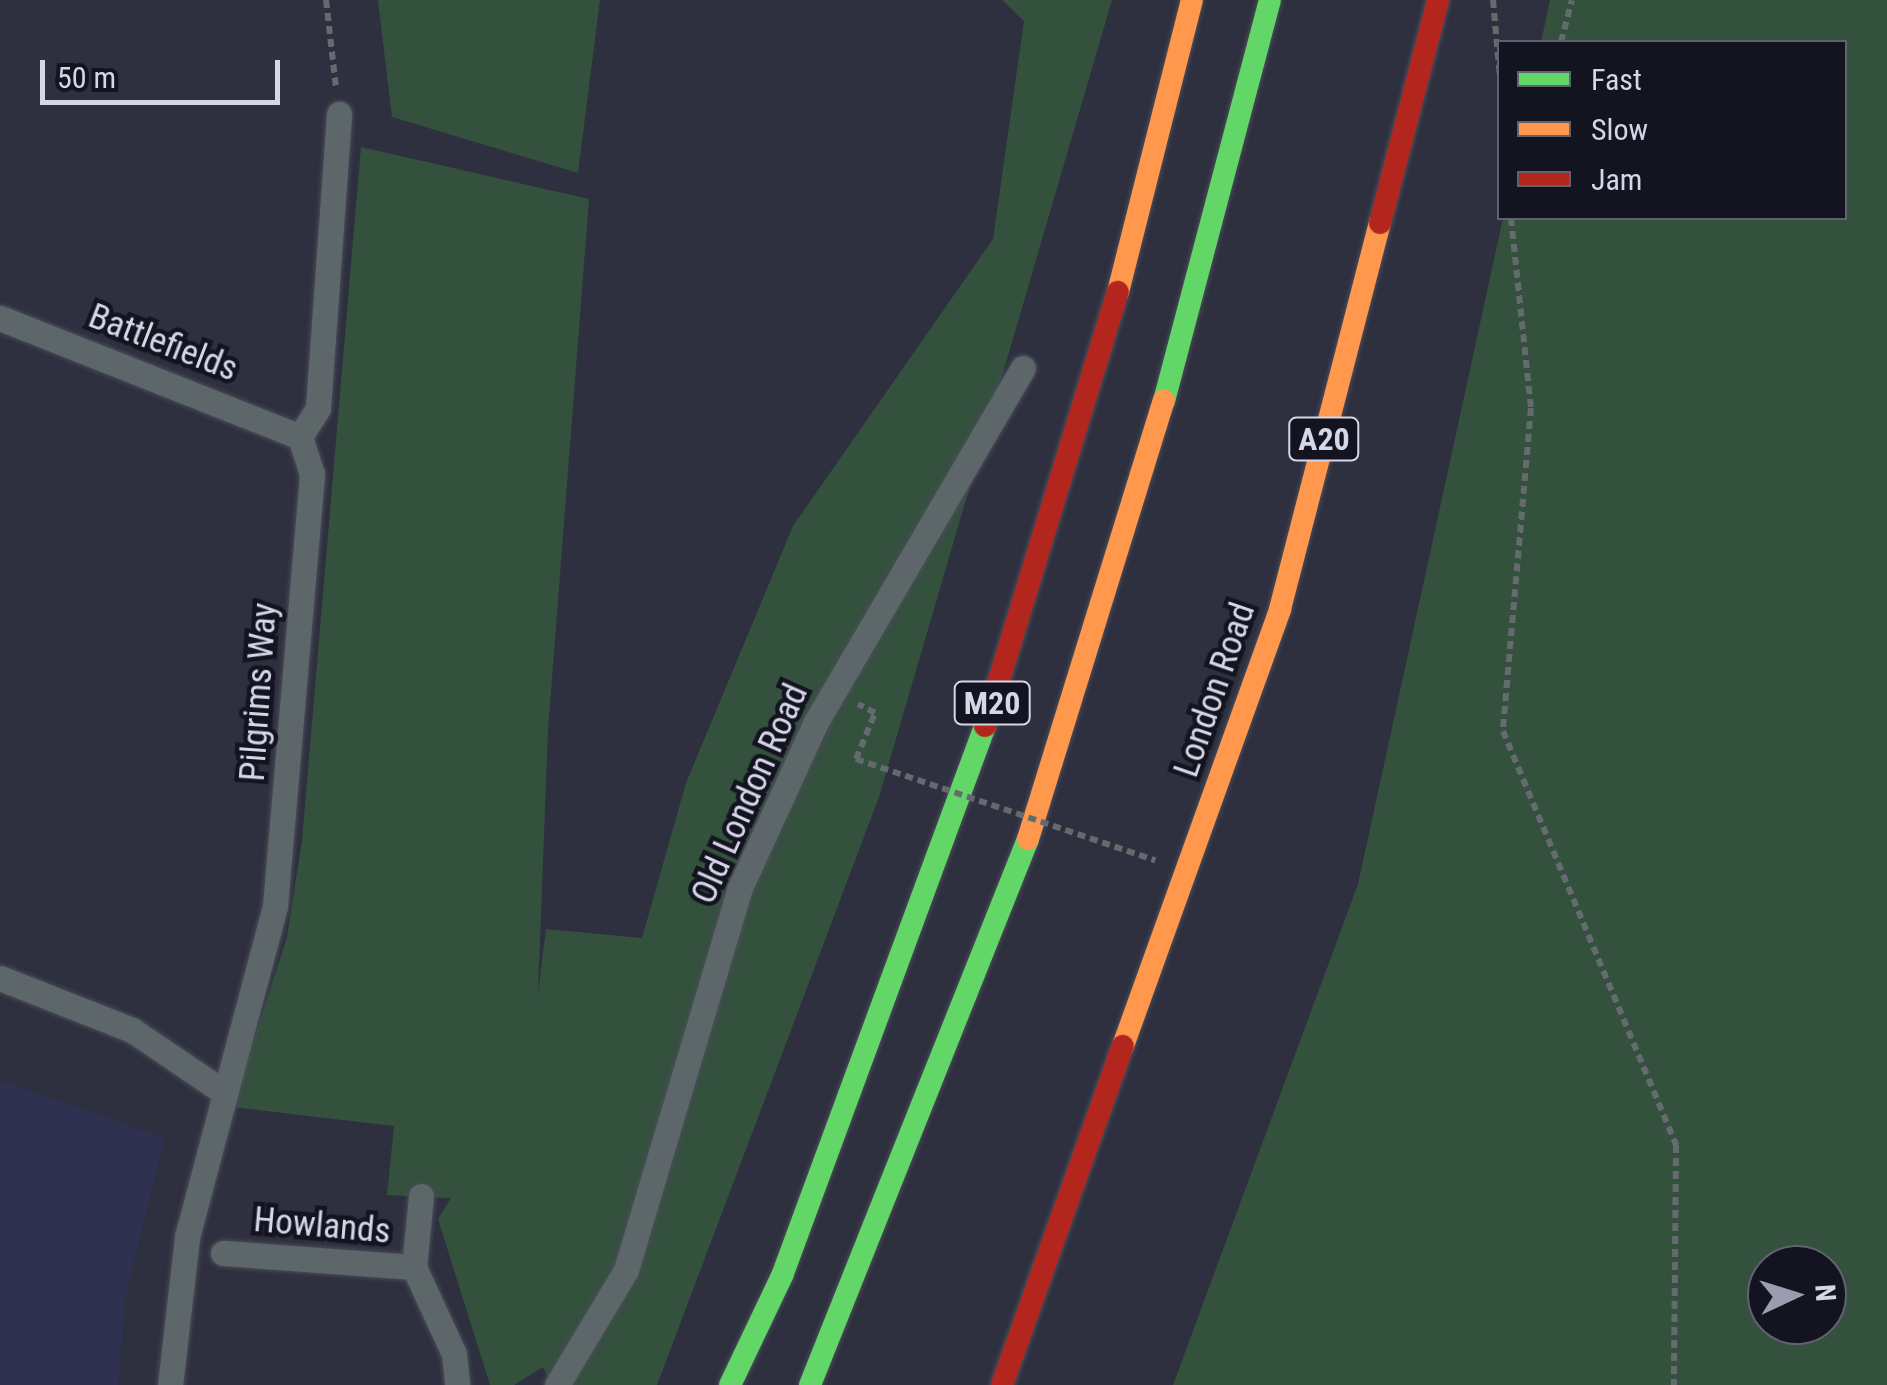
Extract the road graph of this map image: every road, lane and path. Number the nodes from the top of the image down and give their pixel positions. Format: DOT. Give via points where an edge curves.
graph roads {
  1 [pos="326,0"];
  2 [pos="1192,0"];
  3 [pos="1270,0"];
  4 [pos="1438,0"];
  5 [pos="1493,0"];
  6 [pos="1572,0"];
  7 [pos="1562,40"];
  8 [pos="1497,45"];
  9 [pos="339,114"];
  10 [pos="1515,220"];
  11 [pos="0,318"];
  12 [pos="1022,368"];
  13 [pos="300,436"];
  14 [pos="834,691"];
  15 [pos="1155,860"];
  16 [pos="0,978"];
  17 [pos="222,1091"];
  18 [pos="421,1196"];
  19 [pos="224,1253"];
  20 [pos="414,1267"];
  21 [pos="170,1385"];
  22 [pos="457,1385"];
  23 [pos="557,1385"];
  24 [pos="730,1385"];
  25 [pos="810,1385"];
  26 [pos="1002,1385"];
  27 [pos="1674,1385"];
  1 -- 9 [label="path"];
  2 -- 24 [label="main road, M20" via="1138,226 961,804 782,1276"];
  3 -- 25 [label="main road, M20" via="1211,248 1024,853"];
  4 -- 26 [label="main road, London Road / A20" via="1280,609"];
  5 -- 8 [label="path"];
  6 -- 7 [label="path"];
  9 -- 13 [label="street" via="318,408"];
  10 -- 27 [label="path" via="1532,408 1504,731 1676,1145"];
  11 -- 13 [label="street, Battlefields"];
  12 -- 14 [label="street, Old London Road"];
  13 -- 17 [label="street, Pilgrims Way" via="312,474 276,906"];
  14 -- 15 [label="path, bridge" via="874,713 856,759"];
  14 -- 23 [label="street, Old London Road" via="739,890 626,1270"];
  16 -- 17 [label="street" via="132,1030"];
  17 -- 21 [label="street, Pilgrims Way" via="187,1238"];
  18 -- 20 [label="street, Howlands"];
  19 -- 20 [label="street, Howlands"];
  20 -- 22 [label="street, Howlands" via="454,1354"];
}
